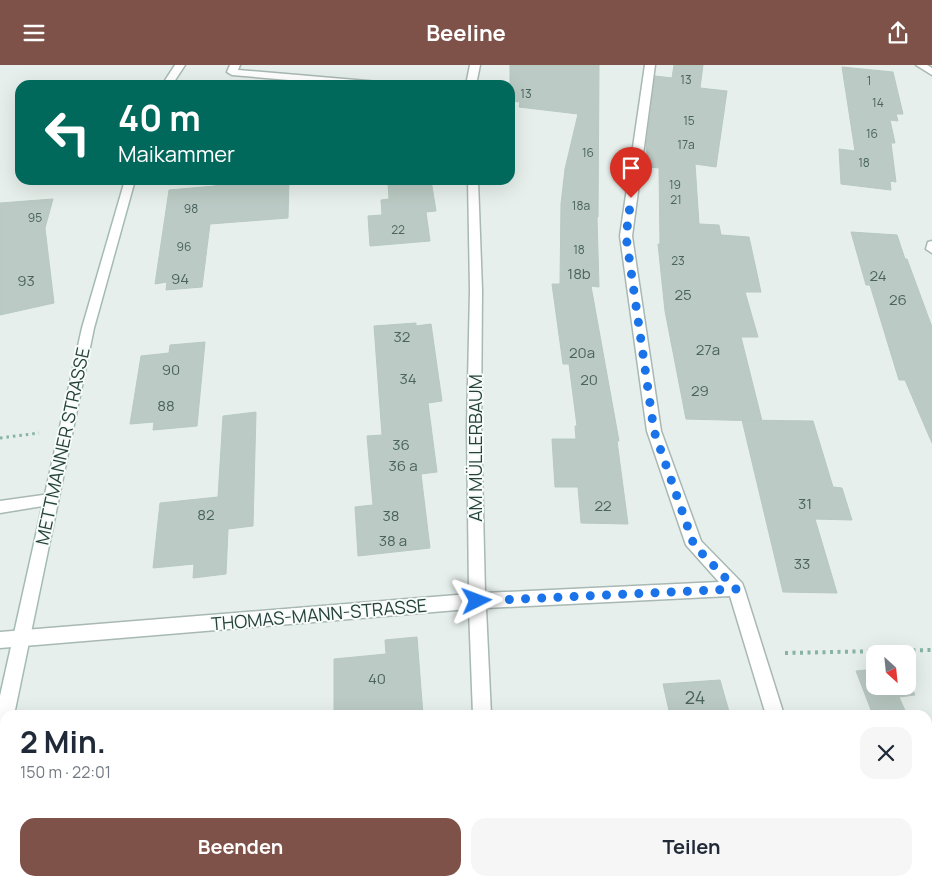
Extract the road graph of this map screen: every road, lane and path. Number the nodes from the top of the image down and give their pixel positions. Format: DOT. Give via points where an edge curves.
graph roads {
  1 [pos="180,65"];
  2 [pos="235,65"];
  3 [pos="475,65"];
  4 [pos="650,65"];
  5 [pos="921,65"];
  6 [pos="932,72"];
  7 [pos="170,80"];
  8 [pos="322,80"];
  9 [pos="472,80"];
  10 [pos="129,185"];
  11 [pos="473,185"];
  12 [pos="932,245"];
  13 [pos="932,249"];
  14 [pos="66,429"];
  15 [pos="0,439"];
  16 [pos="50,500"];
  17 [pos="0,507"];
  18 [pos="736,589"];
  19 [pos="477,601"];
  20 [pos="21,638"];
  21 [pos="0,640"];
  22 [pos="932,650"];
  23 [pos="756,654"];
  24 [pos="6,710"];
  25 [pos="482,710"];
  26 [pos="773,710"];
  1 -- 7 [label="street"];
  2 -- 8 [label="street" via="232,72"];
  3 -- 9 [label="street"];
  4 -- 18 [label="street" via="626,236 654,431 694,545"];
  5 -- 6 [label="street"];
  10 -- 14 [label="street, METTMANNER STRASSE" via="88,329"];
  11 -- 19 [label="street, AM MÜLLERBAUM"];
  12 -- 13 [label="street"];
  14 -- 15 [label="path"];
  14 -- 16 [label="street, METTMANNER STRASSE"];
  16 -- 17 [label="street"];
  16 -- 20 [label="street, METTMANNER STRASSE"];
  18 -- 19 [label="street, THOMAS-MANN-STRASSE"];
  18 -- 23 [label="street"];
  19 -- 20 [label="street, THOMAS-MANN-STRASSE"];
  19 -- 25 [label="street, AM MÜLLERBAUM"];
  20 -- 21 [label="street, THOMAS-MANN-STRASSE"];
  20 -- 24 [label="street, METTMANNER STRASSE"];
  22 -- 23 [label="path"];
  23 -- 26 [label="street"];
}
